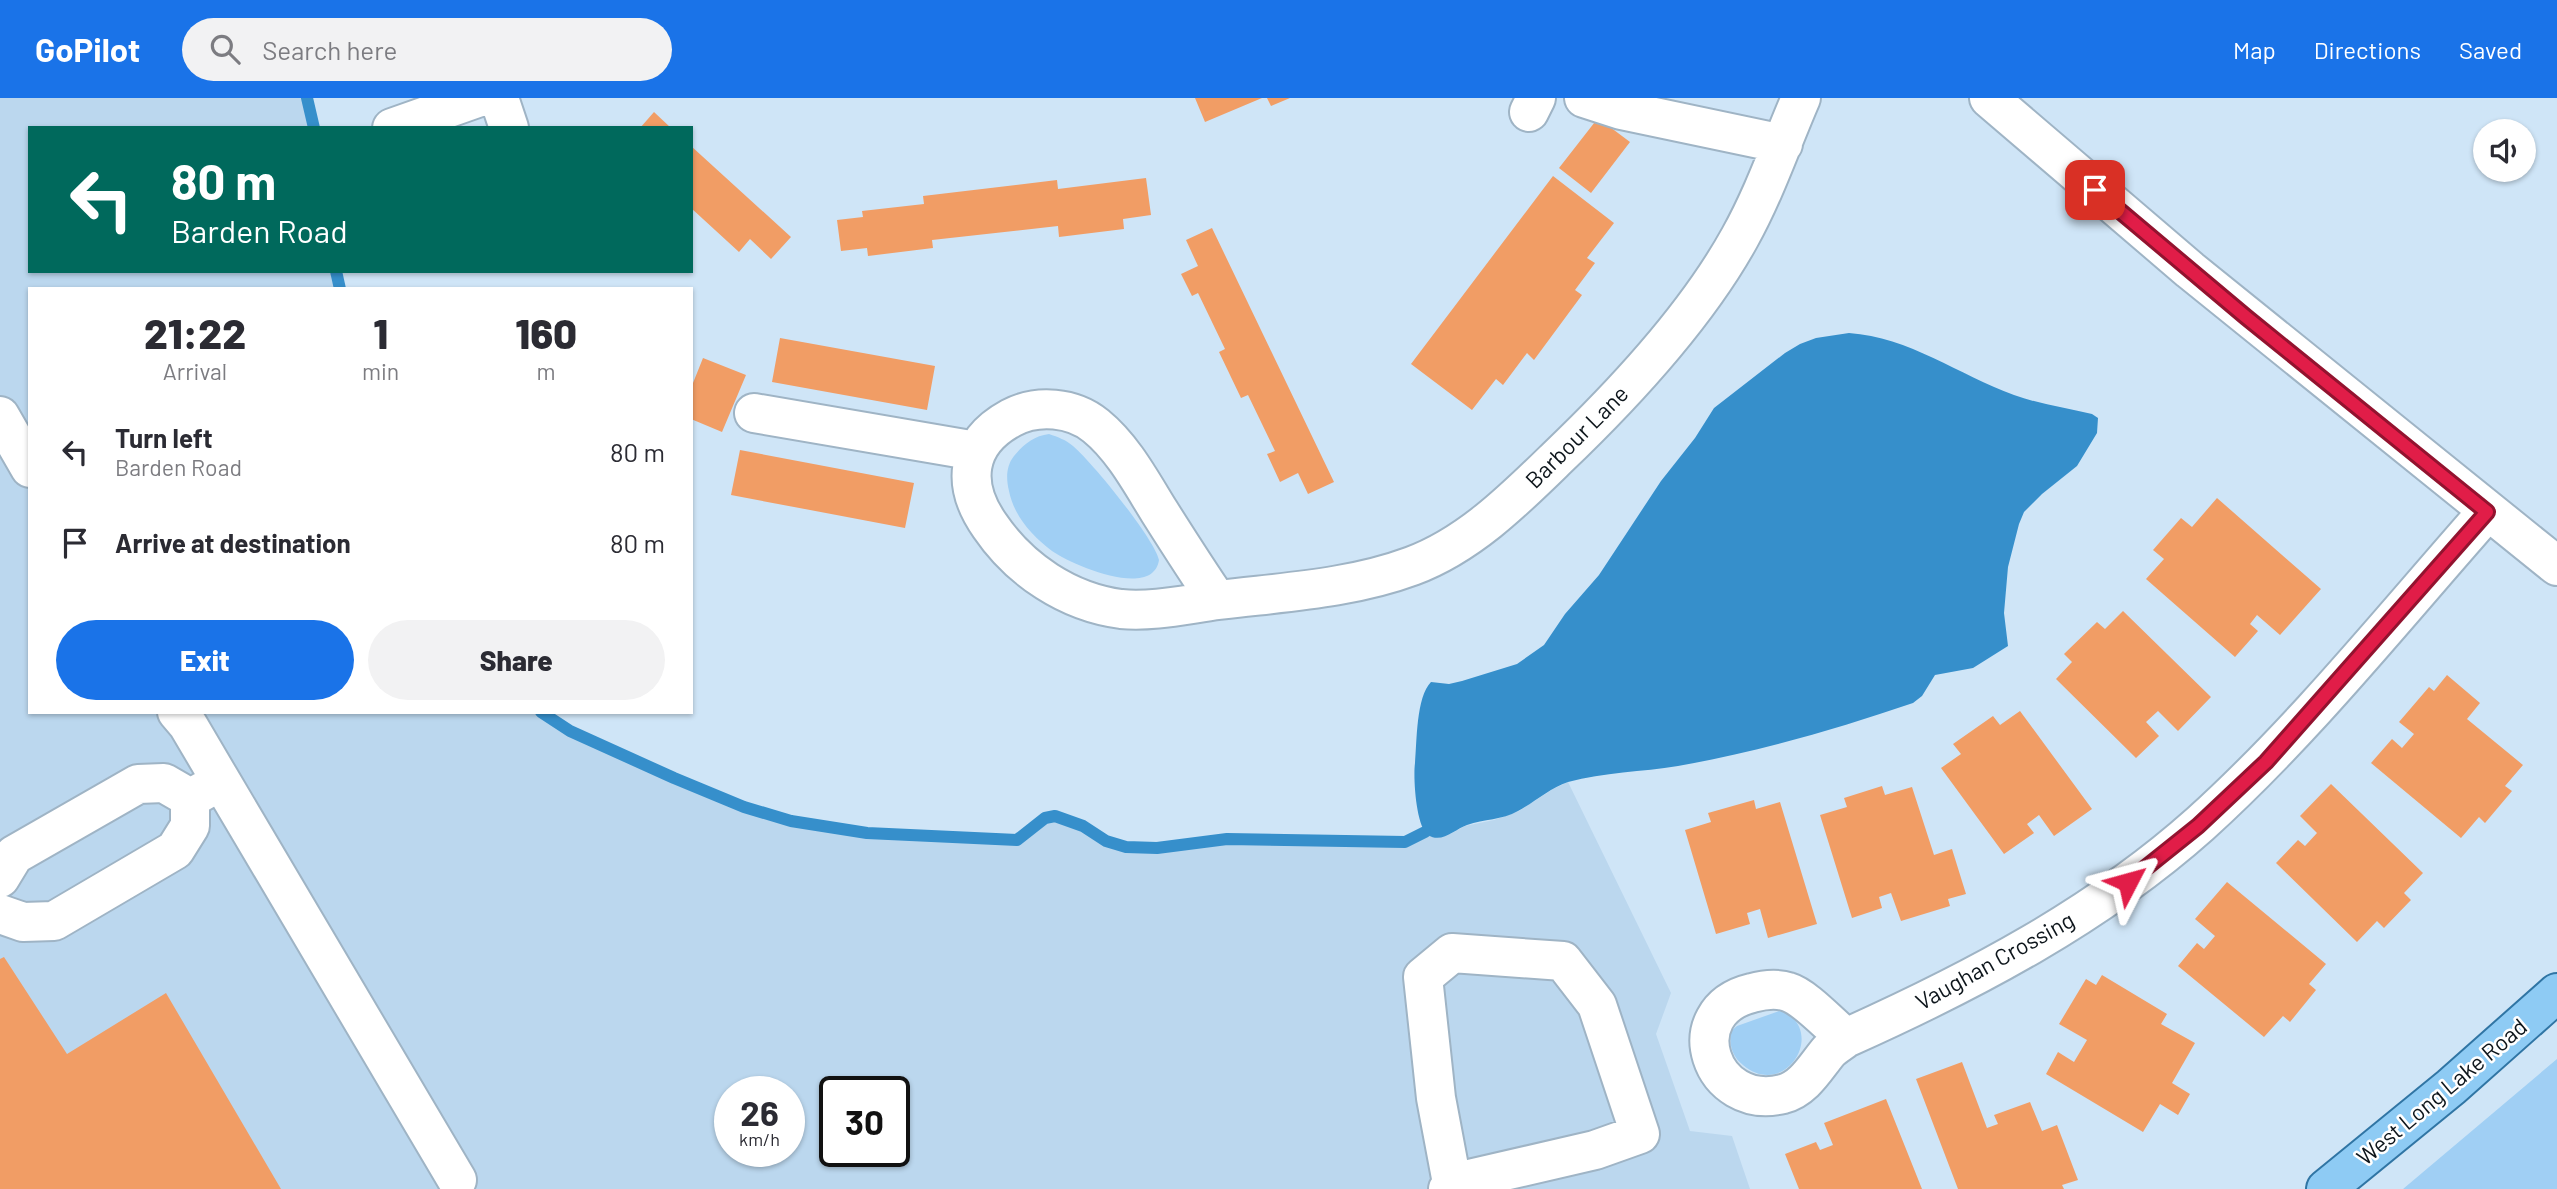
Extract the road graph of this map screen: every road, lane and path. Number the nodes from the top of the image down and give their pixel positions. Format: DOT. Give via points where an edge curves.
graph roads {
  1 [pos="477,98"];
  2 [pos="499,98"];
  3 [pos="1584,98"];
  4 [pos="1801,98"];
  5 [pos="1989,98"];
  6 [pos="398,126"];
  7 [pos="508,126"];
  8 [pos="1783,144"];
  9 [pos="754,413"];
  10 [pos="0,416"];
  11 [pos="976,451"];
  12 [pos="28,465"];
  13 [pos="2487,512"];
  14 [pos="2557,566"];
  15 [pos="1217,600"];
  16 [pos="179,714"];
  17 [pos="205,790"];
  18 [pos="0,878"];
  19 [pos="0,914"];
  20 [pos="2557,993"];
  21 [pos="1846,1038"];
  22 [pos="457,1180"];
  23 [pos="1450,1186"];
  24 [pos="2326,1189"];
  1 -- 6 [label="street"];
  2 -- 7 [label="street"];
  3 -- 8 [label="street"];
  4 -- 8 [label="street, Barbour Lane"];
  5 -- 13 [label="street" via="2190,271"];
  8 -- 15 [label="street, Barbour Lane" via="1740,238 1700,298 1632,382 1504,510 1415,565 1317,590"];
  9 -- 11 [label="street"];
  10 -- 12 [label="street"];
  11 -- 15 [label="street, Barbour Lane" via="970,476 988,524 1009,551 1057,588 1121,609"];
  11 -- 15 [label="street" via="990,432 1014,416 1045,409 1070,412 1094,424 1138,476"];
  13 -- 14 [label="street"];
  13 -- 21 [label="street, Vaughan Crossing" via="2266,762 2198,826 2128,882 2051,932 1968,980"];
  16 -- 17 [label="street" via="188,725"];
  17 -- 18 [label="street" via="138,784 15,855"];
  17 -- 19 [label="street" via="175,850 54,921 23,922"];
  17 -- 22 [label="street"];
  20 -- 24 [label="main road, West Long Lake Road"];
  23 -- 23 [label="street" via="1423,978 1452,953 1563,961 1597,1005 1640,1135"];
}
